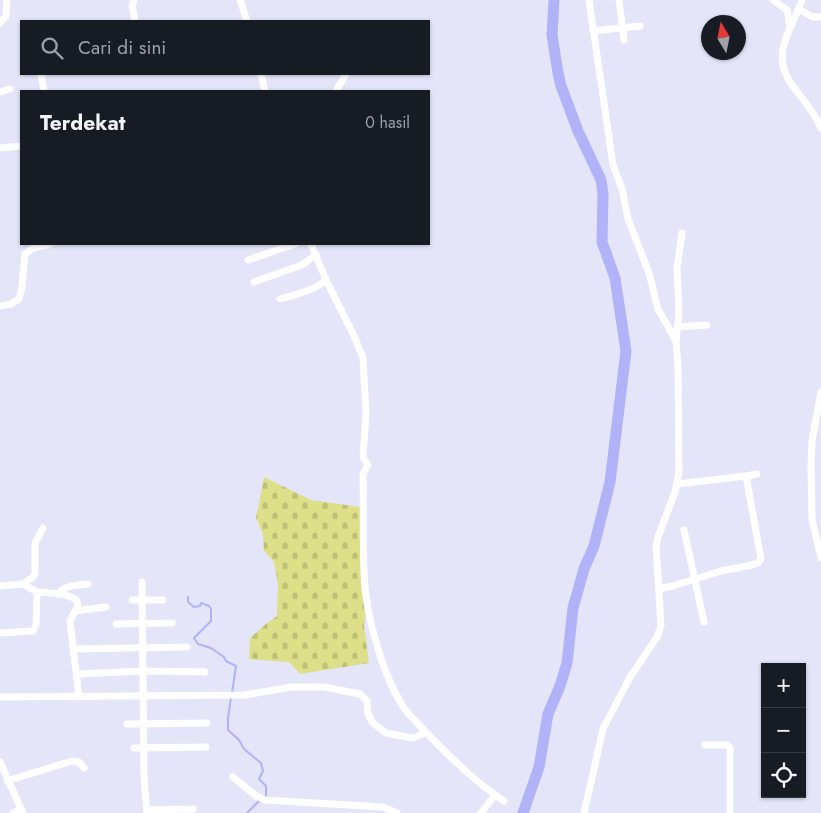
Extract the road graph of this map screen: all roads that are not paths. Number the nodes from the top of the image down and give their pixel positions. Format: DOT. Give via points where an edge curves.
graph roads {
  1 [pos="7,0"];
  2 [pos="134,0"];
  3 [pos="240,0"];
  4 [pos="589,0"];
  5 [pos="619,0"];
  6 [pos="773,0"];
  7 [pos="802,0"];
  8 [pos="786,10"];
  9 [pos="797,10"];
  10 [pos="821,17"];
  11 [pos="135,20"];
  12 [pos="247,20"];
  13 [pos="0,23"];
  14 [pos="640,26"];
  15 [pos="790,27"];
  16 [pos="622,28"];
  17 [pos="593,31"];
  18 [pos="624,40"];
  19 [pos="41,75"];
  20 [pos="261,75"];
  21 [pos="345,75"];
  22 [pos="10,89"];
  23 [pos="44,90"];
  24 [pos="265,90"];
  25 [pos="337,90"];
  26 [pos="0,92"];
  27 [pos="821,128"];
  28 [pos="20,146"];
  29 [pos="0,148"];
  30 [pos="682,233"];
  31 [pos="46,245"];
  32 [pos="293,245"];
  33 [pos="311,245"];
  34 [pos="316,255"];
  35 [pos="248,260"];
  36 [pos="326,280"];
  37 [pos="254,282"];
  38 [pos="280,299"];
  39 [pos="0,306"];
  40 [pos="707,325"];
  41 [pos="678,328"];
  42 [pos="676,341"];
  43 [pos="821,392"];
  44 [pos="757,474"];
  45 [pos="746,476"];
  46 [pos="677,484"];
  47 [pos="43,528"];
  48 [pos="684,530"];
  49 [pos="821,558"];
  50 [pos="696,579"];
  51 [pos="142,582"];
  52 [pos="24,584"];
  53 [pos="88,584"];
  54 [pos="0,586"];
  55 [pos="658,589"];
  56 [pos="37,592"];
  57 [pos="58,594"];
  58 [pos="132,600"];
  59 [pos="142,600"];
  60 [pos="163,600"];
  61 [pos="106,607"];
  62 [pos="75,611"];
  63 [pos="704,622"];
  64 [pos="172,623"];
  65 [pos="116,624"];
  66 [pos="143,624"];
  67 [pos="0,633"];
  68 [pos="187,647"];
  69 [pos="143,648"];
  70 [pos="74,649"];
  71 [pos="143,671"];
  72 [pos="206,672"];
  73 [pos="76,674"];
  74 [pos="144,696"];
  75 [pos="80,697"];
  76 [pos="0,698"];
  77 [pos="207,723"];
  78 [pos="126,724"];
  79 [pos="144,724"];
  80 [pos="426,733"];
  81 [pos="706,745"];
  82 [pos="206,747"];
  83 [pos="134,748"];
  84 [pos="144,748"];
  85 [pos="0,762"];
  86 [pos="84,768"];
  87 [pos="232,777"];
  88 [pos="7,780"];
  89 [pos="495,795"];
  90 [pos="504,801"];
  91 [pos="193,809"];
  92 [pos="22,811"];
  93 [pos="147,812"];
  94 [pos="13,813"];
  95 [pos="397,813"];
  96 [pos="481,813"];
  97 [pos="584,813"];
  98 [pos="730,813"];
  1 -- 13 [label="street" via="6,16"];
  2 -- 11 [label="street"];
  3 -- 12 [label="street"];
  4 -- 17 [label="street"];
  5 -- 16 [label="street"];
  6 -- 8 [label="street"];
  7 -- 9 [label="street"];
  8 -- 9 [label="street"];
  8 -- 15 [label="street"];
  9 -- 10 [label="street" via="813,18"];
  9 -- 15 [label="street"];
  14 -- 16 [label="street"];
  15 -- 27 [label="street" via="783,44 784,74 815,114"];
  16 -- 17 [label="street"];
  16 -- 18 [label="street"];
  17 -- 42 [label="street" via="613,165 628,218 650,273 658,309"];
  19 -- 23 [label="street"];
  20 -- 24 [label="street"];
  21 -- 25 [label="street"];
  22 -- 26 [label="street"];
  28 -- 29 [label="street"];
  30 -- 41 [label="street" via="677,268"];
  31 -- 39 [label="street" via="25,254 18,299"];
  32 -- 35 [label="street"];
  33 -- 34 [label="street"];
  34 -- 36 [label="street"];
  34 -- 37 [label="street" via="302,265"];
  36 -- 38 [label="street" via="311,290"];
  36 -- 80 [label="street" via="363,358 366,407 363,457 368,465 363,474 364,566 369,611 399,701"];
  40 -- 41 [label="street"];
  41 -- 42 [label="street"];
  42 -- 46 [label="street" via="680,460"];
  43 -- 49 [label="street" via="811,466 812,520"];
  44 -- 45 [label="street"];
  45 -- 46 [label="street"];
  45 -- 50 [label="street" via="761,559 752,566"];
  46 -- 55 [label="street" via="656,546"];
  47 -- 52 [label="street" via="35,543 35,574"];
  48 -- 50 [label="street"];
  50 -- 55 [label="street"];
  50 -- 63 [label="street"];
  51 -- 59 [label="street"];
  52 -- 54 [label="street"];
  52 -- 56 [label="street"];
  53 -- 57 [label="street" via="69,586"];
  55 -- 97 [label="street" via="659,632 629,678 603,729"];
  56 -- 57 [label="street"];
  56 -- 67 [label="street" via="33,631"];
  57 -- 62 [label="street" via="76,598 78,605"];
  58 -- 59 [label="street"];
  59 -- 60 [label="street"];
  59 -- 66 [label="street"];
  61 -- 62 [label="street"];
  62 -- 70 [label="street" via="70,621"];
  64 -- 66 [label="street"];
  65 -- 66 [label="street"];
  66 -- 69 [label="street"];
  68 -- 69 [label="street"];
  69 -- 70 [label="street"];
  69 -- 71 [label="street"];
  70 -- 73 [label="street"];
  71 -- 72 [label="street"];
  71 -- 73 [label="street"];
  71 -- 74 [label="street"];
  73 -- 75 [label="street"];
  74 -- 75 [label="street"];
  74 -- 79 [label="street"];
  74 -- 80 [label="street" via="238,695 310,686 338,688 364,696 373,723 386,733 412,738"];
  75 -- 76 [label="street"];
  77 -- 79 [label="street"];
  78 -- 79 [label="street"];
  79 -- 84 [label="street"];
  80 -- 89 [label="street"];
  81 -- 98 [label="street" via="727,745 730,748"];
  82 -- 84 [label="street"];
  83 -- 84 [label="street"];
  84 -- 93 [label="street"];
  85 -- 88 [label="street"];
  86 -- 88 [label="street" via="79,762 72,761"];
  87 -- 95 [label="street" via="265,800 383,807"];
  88 -- 92 [label="street"];
  89 -- 90 [label="street"];
  89 -- 96 [label="street"];
  91 -- 93 [label="street"];
  92 -- 94 [label="street"];
}
